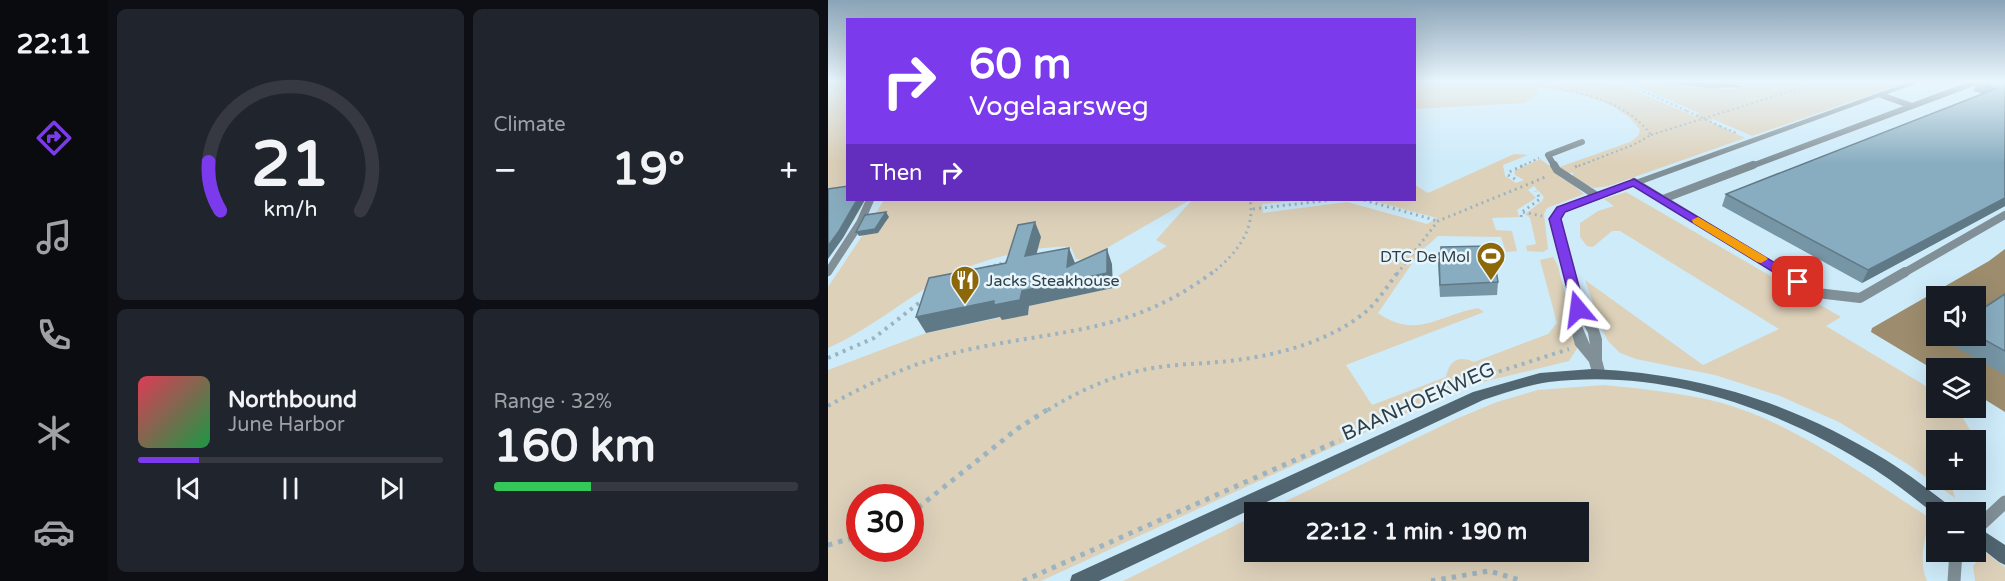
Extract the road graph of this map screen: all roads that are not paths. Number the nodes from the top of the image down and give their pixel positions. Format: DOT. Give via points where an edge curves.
graph roads {
  1 [pos="1844,108"];
  2 [pos="1906,108"];
  3 [pos="1582,142"];
  4 [pos="1634,182"];
  5 [pos="1597,196"];
  6 [pos="1663,199"];
  7 [pos="870,201"];
  8 [pos="2005,215"];
  9 [pos="828,272"];
  10 [pos="1597,367"];
  11 [pos="1932,502"];
  12 [pos="2005,502"];
  13 [pos="1986,520"];
  14 [pos="1986,542"];
  15 [pos="2005,556"];
  16 [pos="1955,562"];
  17 [pos="1079,581"];
  18 [pos="1954,581"];
  1 -- 4 [label="street"];
  2 -- 6 [label="lane"];
  3 -- 5 [label="lane" via="1548,155 1557,170"];
  4 -- 5 [label="street"];
  4 -- 6 [label="lane"];
  5 -- 10 [label="street" via="1561,210 1555,219 1578,309 1576,326 1582,345"];
  6 -- 8 [label="lane" via="1817,293 1860,298"];
  7 -- 9 [label="lane" via="857,229"];
  10 -- 11 [label="street, BAANHOEKWEG" via="1754,403 1881,465"];
  10 -- 17 [label="street, BAANHOEKWEG" via="1478,396"];
  12 -- 13 [label="lane"];
  14 -- 15 [label="street"];
  16 -- 18 [label="lane"];
}
